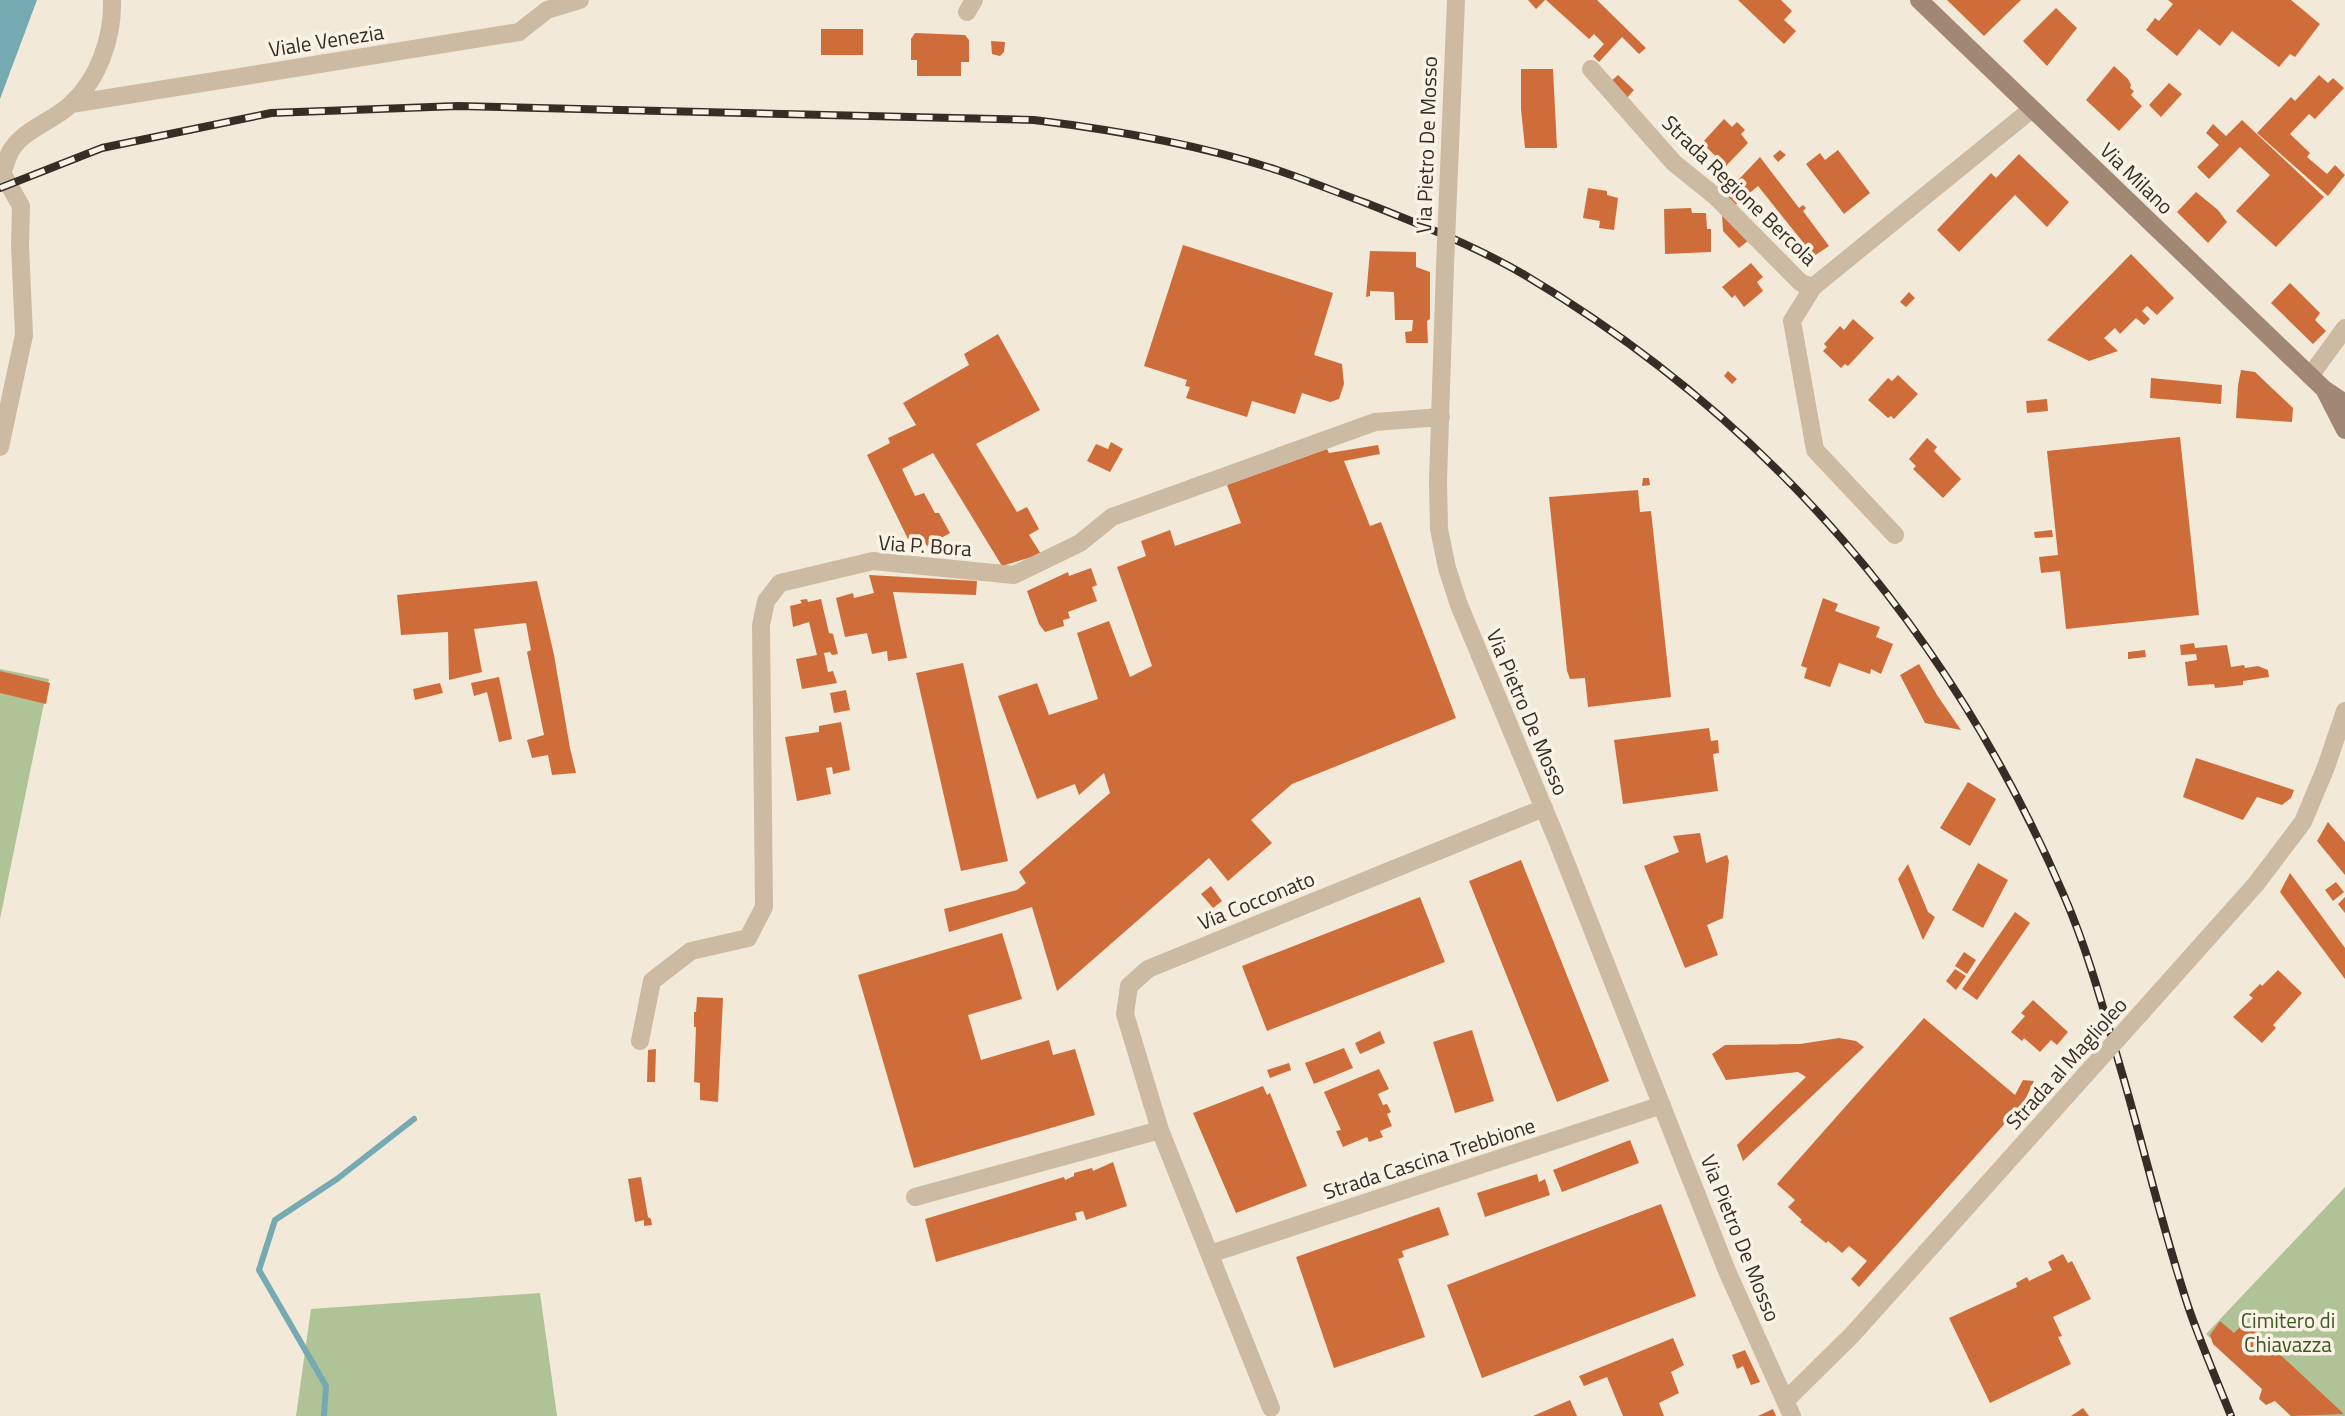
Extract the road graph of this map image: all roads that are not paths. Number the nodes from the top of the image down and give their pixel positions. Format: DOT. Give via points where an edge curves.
graph roads {
  1 [pos="112,0"];
  2 [pos="580,0"];
  3 [pos="1456,0"];
  4 [pos="1919,0"];
  5 [pos="1591,69"];
  6 [pos="71,104"];
  7 [pos="2032,109"];
  8 [pos="1813,287"];
  9 [pos="2345,328"];
  10 [pos="2310,376"];
  11 [pos="2324,390"];
  12 [pos="2345,403"];
  13 [pos="1441,417"];
  14 [pos="2345,430"];
  15 [pos="0,447"];
  16 [pos="1895,535"];
  17 [pos="2345,711"];
  18 [pos="1544,808"];
  19 [pos="640,1041"];
  20 [pos="1662,1105"];
  21 [pos="1160,1130"];
  22 [pos="915,1197"];
  23 [pos="1210,1254"];
  24 [pos="1271,1408"];
  25 [pos="1788,1408"];
  1 -- 6 [label="street" via="109,37 99,65"];
  2 -- 6 [label="street, Viale Venezia" via="547,10 519,32"];
  3 -- 13 [label="street, Via Pietro De Mosso, bridge"];
  4 -- 7 [label="main road, Via Milano"];
  5 -- 8 [label="street, Strada Regione Bercola" via="1674,163 1801,283"];
  6 -- 15 [label="street" via="26,134 11,151 2,173 21,206 24,335"];
  7 -- 8 [label="street, Strada Regione Bercola"];
  7 -- 10 [label="main road, Via Milano"];
  8 -- 16 [label="street" via="1792,321 1815,450"];
  9 -- 10 [label="street"];
  10 -- 11 [label="main road, Via Milano"];
  11 -- 12 [label="main road, Via Milano"];
  11 -- 14 [label="main road, Via Milano"];
  13 -- 18 [label="street, Via Pietro De Mosso" via="1439,529 1447,568"];
  13 -- 19 [label="street, Via P. Bora" via="1375,422 1112,517 1080,543 1014,575 873,561 780,583 766,601 761,625 764,907 748,938 691,951 652,981"];
  17 -- 25 [label="street, Strada al Maglioleo, bridge" via="2302,822 2256,884"];
  18 -- 20 [label="street, Via Pietro De Mosso"];
  18 -- 21 [label="street, Via Cocconato" via="1147,969 1129,986 1125,1014"];
  20 -- 23 [label="street, Strada Cascina Trebbione"];
  20 -- 25 [label="street, Via Pietro De Mosso" via="1727,1271"];
  21 -- 22 [label="street"];
  21 -- 23 [label="street"];
  23 -- 24 [label="street"];
}
